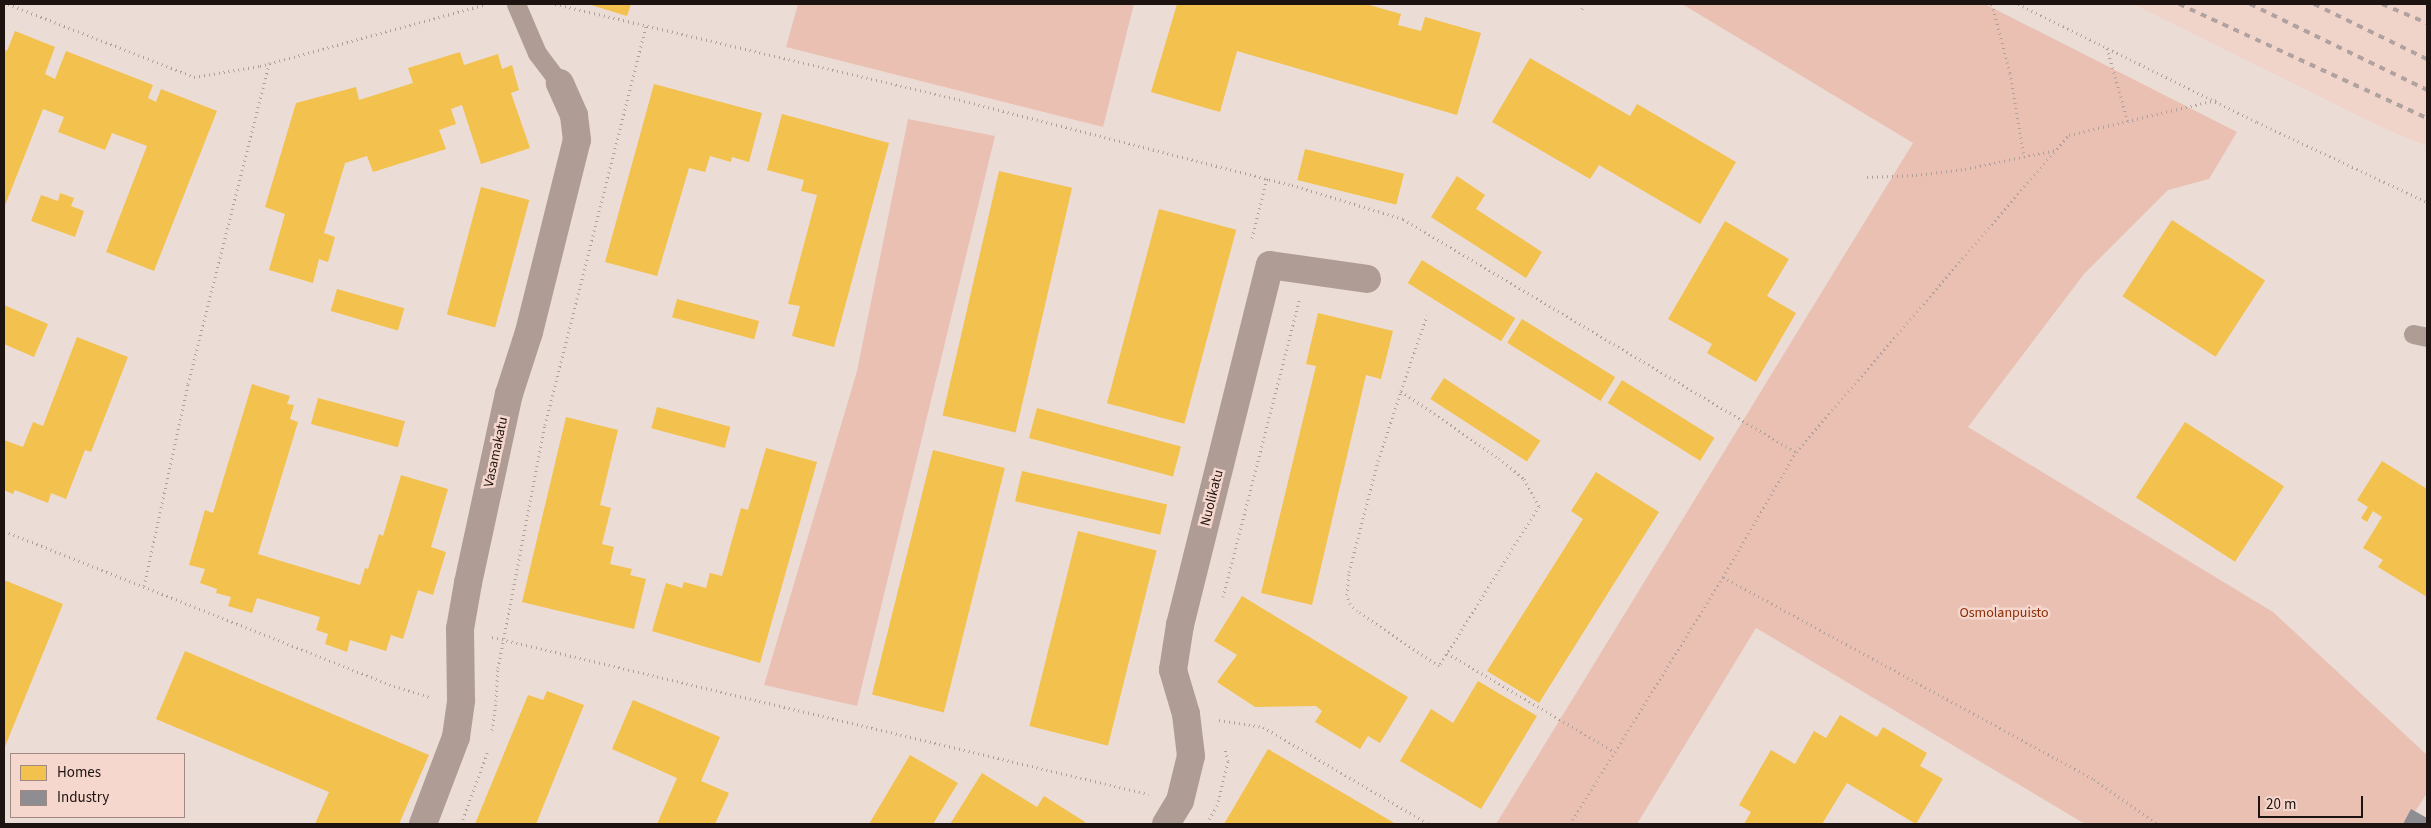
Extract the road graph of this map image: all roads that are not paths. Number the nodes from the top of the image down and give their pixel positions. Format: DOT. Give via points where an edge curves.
graph roads {
  1 [pos="516,4"];
  2 [pos="560,83"];
  3 [pos="1367,279"];
  4 [pos="423,824"];
  5 [pos="1166,824"];
  1 -- 2 [label="lane" via="538,53"];
  2 -- 4 [label="street, Vasamakatu" via="574,115 576,140 529,332 509,394 468,583 460,629 461,700 456,737"];
  3 -- 5 [label="street, Nuolikatu" via="1270,265 1180,625 1174,670 1186,714 1191,756 1180,801"];
}
